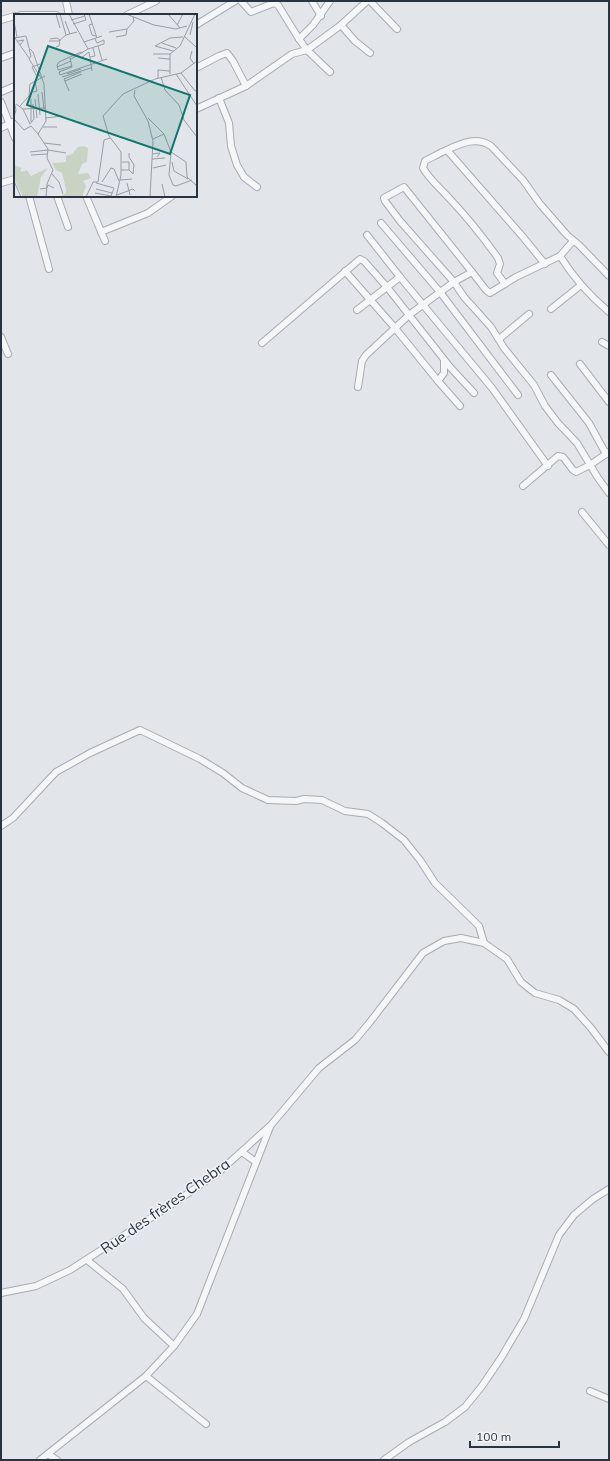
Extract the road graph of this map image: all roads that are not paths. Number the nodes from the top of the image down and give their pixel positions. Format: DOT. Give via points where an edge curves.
graph roads {
  1 [pos="66,1"];
  2 [pos="156,1"];
  3 [pos="235,1"];
  4 [pos="241,1"];
  5 [pos="312,1"];
  6 [pos="330,1"];
  7 [pos="367,1"];
  8 [pos="370,1"];
  9 [pos="143,8"];
  10 [pos="69,14"];
  11 [pos="129,14"];
  12 [pos="146,14"];
  13 [pos="14,16"];
  14 [pos="321,16"];
  15 [pos="1,20"];
  16 [pos="197,24"];
  17 [pos="341,24"];
  18 [pos="397,29"];
  19 [pos="299,39"];
  20 [pos="307,50"];
  21 [pos="14,53"];
  22 [pos="370,53"];
  23 [pos="1,58"];
  24 [pos="197,67"];
  25 [pos="330,72"];
  26 [pos="14,86"];
  27 [pos="246,86"];
  28 [pos="1,92"];
  29 [pos="219,98"];
  30 [pos="1,102"];
  31 [pos="197,109"];
  32 [pos="12,122"];
  33 [pos="1,128"];
  34 [pos="14,133"];
  35 [pos="447,150"];
  36 [pos="14,179"];
  37 [pos="1,183"];
  38 [pos="257,187"];
  39 [pos="29,197"];
  40 [pos="57,197"];
  41 [pos="86,197"];
  42 [pos="171,197"];
  43 [pos="381,223"];
  44 [pos="68,227"];
  45 [pos="101,232"];
  46 [pos="367,235"];
  47 [pos="105,241"];
  48 [pos="574,241"];
  49 [pos="560,256"];
  50 [pos="545,264"];
  51 [pos="49,269"];
  52 [pos="345,271"];
  53 [pos="472,272"];
  54 [pos="609,276"];
  55 [pos="400,277"];
  56 [pos="454,282"];
  57 [pos="505,284"];
  58 [pos="581,285"];
  59 [pos="387,287"];
  60 [pos="440,292"];
  61 [pos="371,300"];
  62 [pos="423,304"];
  63 [pos="551,309"];
  64 [pos="357,310"];
  65 [pos="609,312"];
  66 [pos="528,314"];
  67 [pos="409,315"];
  68 [pos="395,328"];
  69 [pos="1,337"];
  70 [pos="499,339"];
  71 [pos="602,342"];
  72 [pos="262,343"];
  73 [pos="609,346"];
  74 [pos="8,354"];
  75 [pos="444,361"];
  76 [pos="580,364"];
  77 [pos="551,375"];
  78 [pos="438,381"];
  79 [pos="358,387"];
  80 [pos="474,393"];
  81 [pos="518,395"];
  82 [pos="609,402"];
  83 [pos="460,406"];
  84 [pos="608,453"];
  85 [pos="590,465"];
  86 [pos="548,466"];
  87 [pos="523,486"];
  88 [pos="609,492"];
  89 [pos="582,512"];
  90 [pos="609,544"];
  91 [pos="1,826"];
  92 [pos="484,943"];
  93 [pos="609,1052"];
  94 [pos="271,1125"];
  95 [pos="242,1152"];
  96 [pos="256,1162"];
  97 [pos="609,1189"];
  98 [pos="87,1260"];
  99 [pos="1,1293"];
  100 [pos="174,1346"];
  101 [pos="146,1376"];
  102 [pos="590,1391"];
  103 [pos="609,1399"];
  104 [pos="206,1424"];
  105 [pos="48,1454"];
  106 [pos="40,1460"];
  107 [pos="58,1460"];
  108 [pos="384,1460"];
  1 -- 10 [label="street"];
  2 -- 9 [label="street"];
  3 -- 16 [label="street"];
  4 -- 19 [label="street" via="251,12 271,3 276,4"];
  5 -- 14 [label="street"];
  6 -- 14 [label="street"];
  7 -- 17 [label="street"];
  8 -- 18 [label="street"];
  9 -- 11 [label="street"];
  9 -- 12 [label="street"];
  13 -- 15 [label="street"];
  14 -- 19 [label="street"];
  17 -- 20 [label="street"];
  17 -- 22 [label="street" via="355,41"];
  19 -- 20 [label="street"];
  20 -- 25 [label="street"];
  20 -- 27 [label="street" via="292,54"];
  21 -- 23 [label="street"];
  24 -- 27 [label="street" via="227,53"];
  26 -- 28 [label="street"];
  27 -- 29 [label="street"];
  29 -- 31 [label="street"];
  29 -- 38 [label="street" via="229,123 231,146 237,165 244,178"];
  30 -- 32 [label="street"];
  32 -- 33 [label="street"];
  32 -- 34 [label="street"];
  35 -- 48 [label="street" via="459,144 476,141 491,146"];
  35 -- 50 [label="street"];
  35 -- 57 [label="street" via="425,161 423,168 498,258 500,264 497,273"];
  36 -- 37 [label="street"];
  39 -- 51 [label="street"];
  40 -- 44 [label="street"];
  41 -- 45 [label="street"];
  42 -- 45 [label="street" via="148,213"];
  43 -- 60 [label="street"];
  45 -- 47 [label="street"];
  46 -- 55 [label="street"];
  48 -- 49 [label="street"];
  48 -- 54 [label="street"];
  49 -- 50 [label="street"];
  49 -- 58 [label="street"];
  50 -- 57 [label="street"];
  52 -- 59 [label="street" via="360,259"];
  52 -- 61 [label="street"];
  52 -- 72 [label="street"];
  53 -- 56 [label="street"];
  53 -- 56 [label="street" via="404,187 384,198"];
  53 -- 57 [label="street" via="488,293"];
  55 -- 59 [label="street"];
  55 -- 62 [label="street"];
  56 -- 60 [label="street"];
  56 -- 70 [label="street"];
  58 -- 63 [label="street"];
  58 -- 65 [label="street"];
  59 -- 61 [label="street"];
  59 -- 67 [label="street"];
  60 -- 62 [label="street"];
  60 -- 81 [label="street"];
  61 -- 64 [label="street"];
  61 -- 68 [label="street"];
  62 -- 67 [label="street"];
  62 -- 86 [label="street" via="492,388"];
  66 -- 70 [label="street"];
  67 -- 68 [label="street"];
  67 -- 75 [label="street"];
  68 -- 78 [label="street"];
  68 -- 79 [label="street" via="362,361"];
  69 -- 74 [label="street"];
  70 -- 85 [label="street" via="534,385 558,423 573,438"];
  71 -- 73 [label="street"];
  75 -- 78 [label="street" via="444,373"];
  75 -- 80 [label="street"];
  76 -- 82 [label="street"];
  77 -- 84 [label="street" via="589,423"];
  78 -- 83 [label="street"];
  84 -- 85 [label="street"];
  85 -- 86 [label="street" via="576,472 558,456"];
  85 -- 88 [label="street"];
  86 -- 87 [label="street"];
  89 -- 90 [label="street"];
  91 -- 92 [label="street" via="13,818 56,772 140,730 200,759 242,788 268,800 322,800 345,811 368,814 404,840 435,883 479,926"];
  92 -- 93 [label="street" via="507,959 521,982 535,993 559,1000 574,1009"];
  92 -- 94 [label="street, Rue des frères Chebra" via="461,938 444,941 423,953 355,1040 319,1068"];
  94 -- 95 [label="street, Rue des frères Chebra"];
  94 -- 96 [label="street"];
  95 -- 96 [label="street"];
  95 -- 98 [label="street, Rue des frères Chebra" via="183,1197"];
  96 -- 100 [label="street" via="197,1314"];
  97 -- 108 [label="street" via="574,1215 559,1235 524,1319 501,1358 465,1407"];
  98 -- 99 [label="street, Rue des frères Chebra" via="36,1286"];
  98 -- 100 [label="street" via="123,1289 144,1318"];
  100 -- 101 [label="street"];
  101 -- 104 [label="street"];
  101 -- 105 [label="street"];
  102 -- 103 [label="street"];
  105 -- 106 [label="street"];
  105 -- 107 [label="street"];
}
